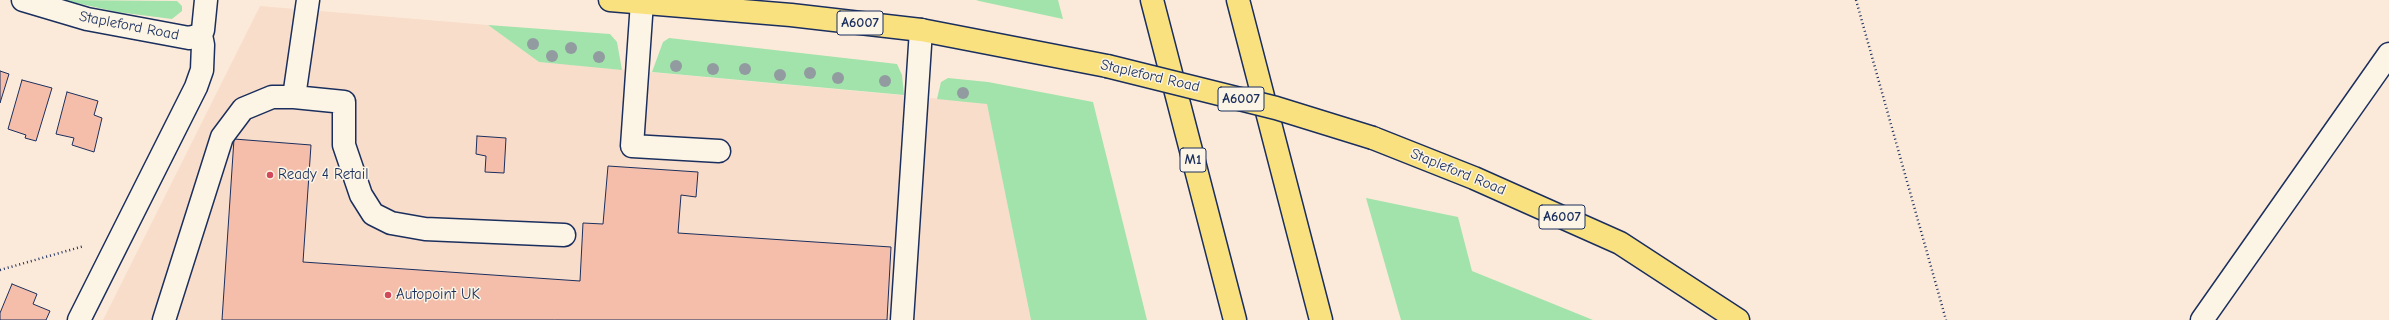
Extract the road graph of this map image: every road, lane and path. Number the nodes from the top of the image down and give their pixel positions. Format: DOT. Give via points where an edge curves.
graph roads {
  1 [pos="23,0"];
  2 [pos="206,0"];
  3 [pos="308,0"];
  4 [pos="610,0"];
  5 [pos="1152,0"];
  6 [pos="1238,0"];
  7 [pos="1856,0"];
  8 [pos="642,2"];
  9 [pos="921,30"];
  10 [pos="201,35"];
  11 [pos="2389,54"];
  12 [pos="294,97"];
  13 [pos="719,151"];
  14 [pos="564,235"];
  15 [pos="121,236"];
  16 [pos="0,270"];
  17 [pos="79,320"];
  18 [pos="164,320"];
  19 [pos="902,320"];
  20 [pos="1235,320"];
  21 [pos="1321,320"];
  22 [pos="1738,320"];
  23 [pos="1946,320"];
  24 [pos="2202,320"];
  1 -- 10 [label="street, Stapleford Road" via="87,19 189,38"];
  2 -- 10 [label="street, Stapleford Road"];
  3 -- 12 [label="street"];
  4 -- 8 [label="main road, Stapleford Road / A6007"];
  5 -- 20 [label="main road, M1"];
  6 -- 21 [label="main road"];
  7 -- 23 [label="path"];
  8 -- 9 [label="main road, Stapleford Road / A6007" via="791,14"];
  8 -- 13 [label="street" via="632,146"];
  9 -- 19 [label="street"];
  9 -- 22 [label="main road, Stapleford Road / A6007, bridge" via="1107,66 1276,108 1373,138 1474,178 1620,243"];
  10 -- 15 [label="street" via="202,70 196,87"];
  11 -- 24 [label="street"];
  12 -- 14 [label="street" via="344,102 344,145 361,195 373,214 391,223 425,230"];
  12 -- 18 [label="street" via="272,97 243,109 222,137"];
  15 -- 16 [label="path"];
  15 -- 17 [label="street"];
}
